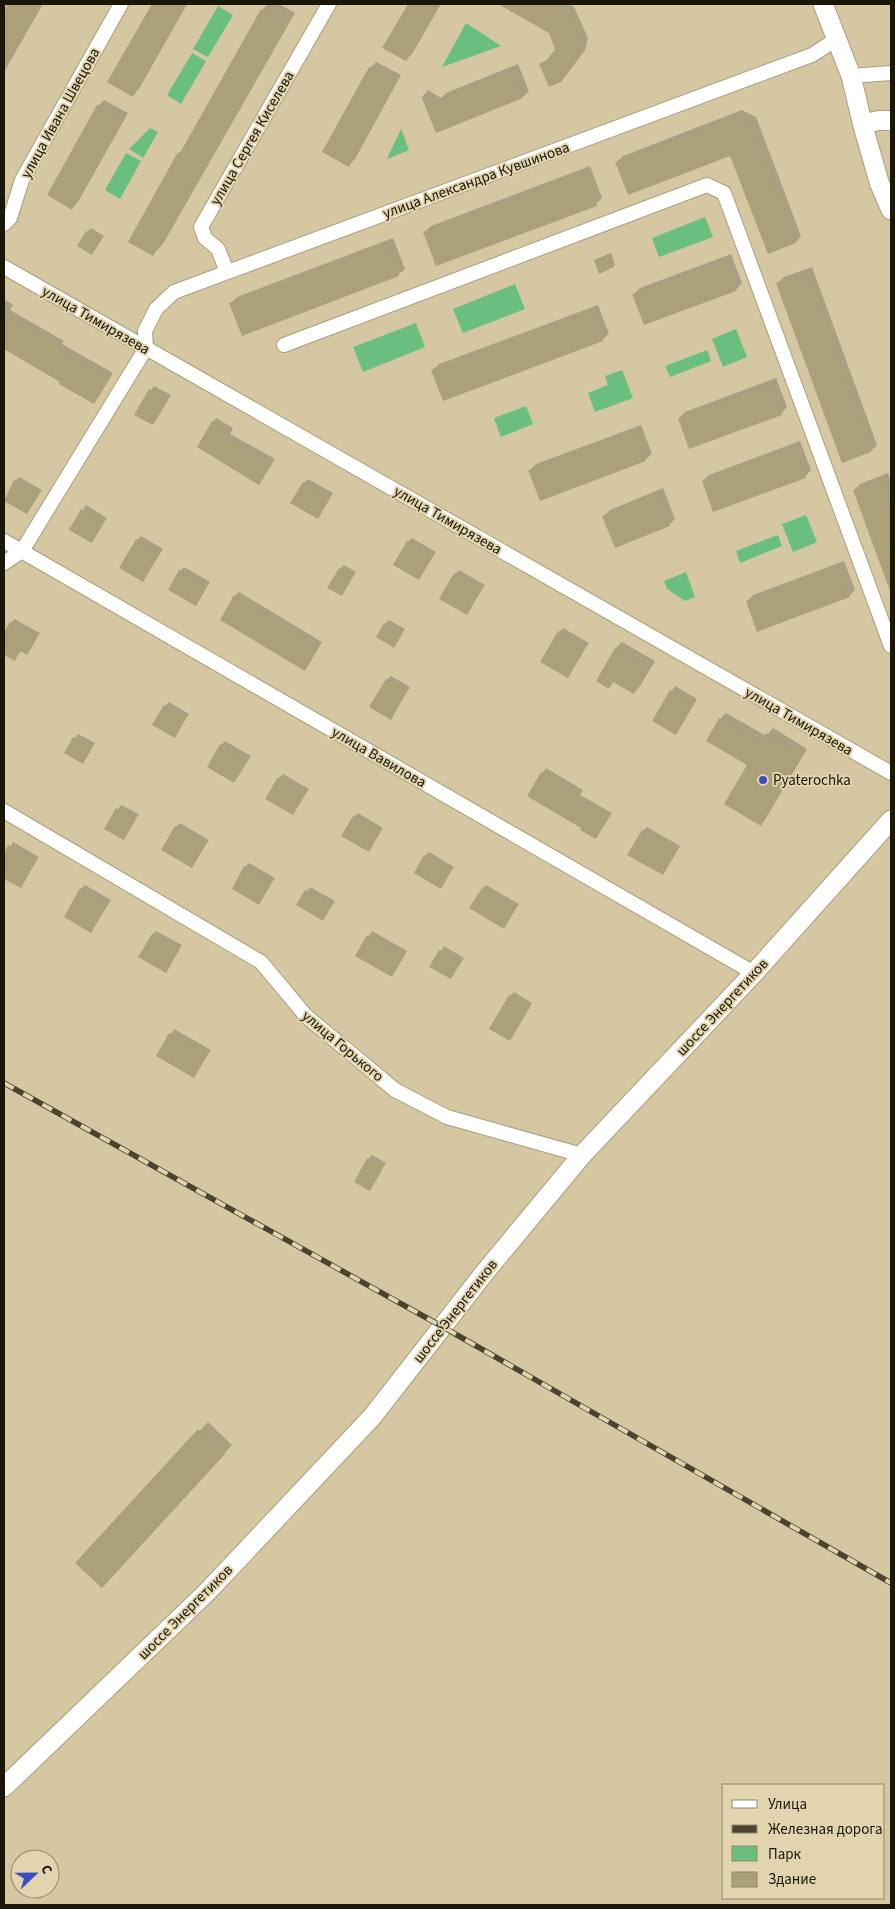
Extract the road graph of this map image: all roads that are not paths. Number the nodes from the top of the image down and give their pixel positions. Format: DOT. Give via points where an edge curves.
graph roads {
  1 [pos="121,4"];
  2 [pos="329,4"];
  3 [pos="823,4"];
  4 [pos="838,38"];
  5 [pos="891,73"];
  6 [pos="851,76"];
  7 [pos="891,121"];
  8 [pos="862,126"];
  9 [pos="885,181"];
  10 [pos="891,210"];
  11 [pos="4,224"];
  12 [pos="4,267"];
  13 [pos="227,272"];
  14 [pos="284,345"];
  15 [pos="146,348"];
  16 [pos="4,541"];
  17 [pos="22,552"];
  18 [pos="4,563"];
  19 [pos="891,646"];
  20 [pos="891,773"];
  21 [pos="4,811"];
  22 [pos="891,820"];
  23 [pos="754,974"];
  24 [pos="582,1155"];
  25 [pos="4,1786"];
  1 -- 11 [label="street, улица Ивана Швецова" via="22,180 10,218"];
  2 -- 13 [label="street, улица Сергея Киселева" via="201,227 205,238 218,249"];
  3 -- 4 [label="main road"];
  4 -- 6 [label="main road"];
  4 -- 13 [label="street, улица Александра Кувшинова" via="812,56"];
  5 -- 6 [label="street"];
  6 -- 8 [label="main road"];
  7 -- 8 [label="main road" via="881,120"];
  8 -- 9 [label="main road"];
  9 -- 10 [label="main road"];
  12 -- 15 [label="street, улица Тимирязева"];
  13 -- 15 [label="street, улица Александра Кувшинова" via="174,292 156,309 145,331"];
  14 -- 19 [label="street" via="707,185 724,193"];
  15 -- 17 [label="street"];
  15 -- 20 [label="street, улица Тимирязева"];
  16 -- 17 [label="street, улица Вавилова"];
  17 -- 18 [label="street"];
  17 -- 23 [label="street, улица Вавилова"];
  21 -- 24 [label="street, улица Горького" via="260,962 306,1016 395,1090 447,1117"];
  22 -- 23 [label="main road, шоссе Энергетиков"];
  23 -- 24 [label="main road, шоссе Энергетиков"];
  24 -- 25 [label="main road, шоссе Энергетиков" via="485,1272 372,1417 207,1592"];
}
